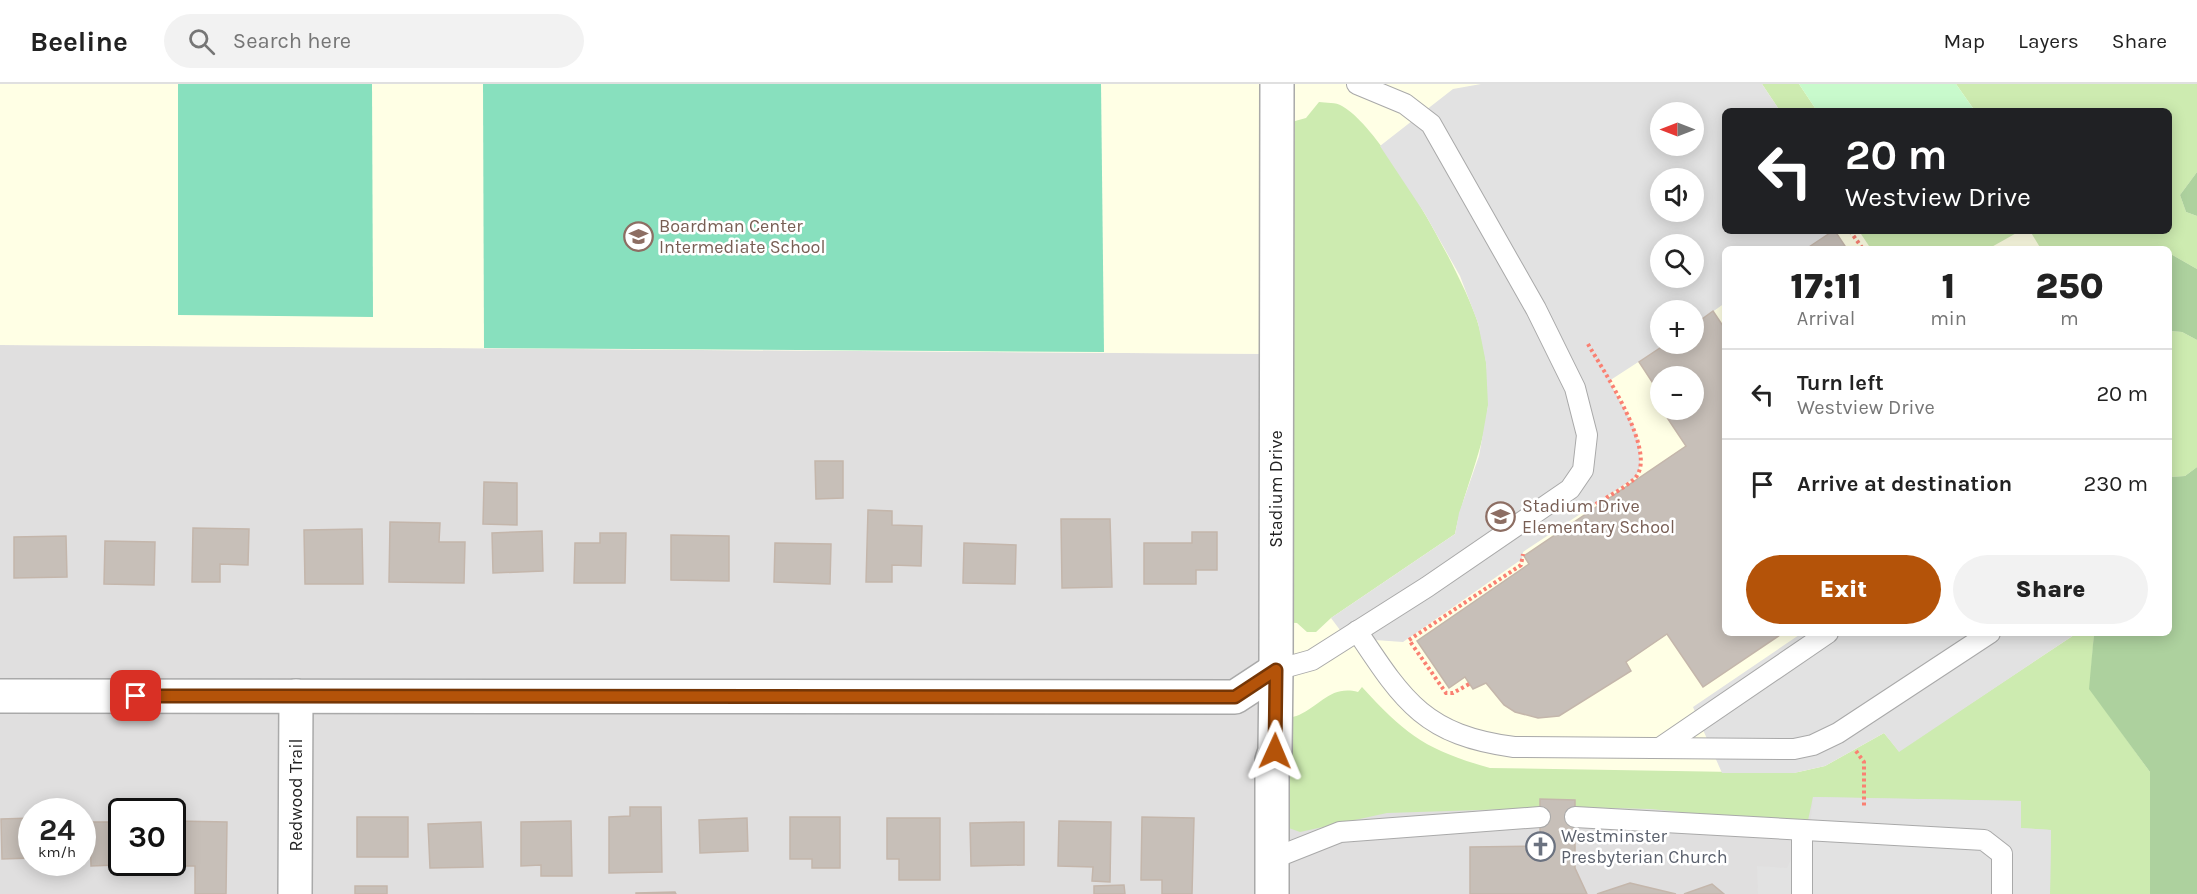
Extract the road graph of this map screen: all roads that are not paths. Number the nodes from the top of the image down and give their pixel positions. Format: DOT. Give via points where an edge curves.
graph roads {
  1 [pos="1278,84"];
  2 [pos="1357,84"];
  3 [pos="1358,631"];
  4 [pos="1824,636"];
  5 [pos="1985,636"];
  6 [pos="1276,670"];
  7 [pos="0,696"];
  8 [pos="296,696"];
  9 [pos="1661,747"];
  10 [pos="1575,817"];
  11 [pos="1539,818"];
  12 [pos="1802,831"];
  13 [pos="1272,859"];
  14 [pos="295,894"];
  15 [pos="1272,894"];
  16 [pos="1802,894"];
  17 [pos="2002,894"];
  1 -- 6 [label="street, Stadium Drive"];
  2 -- 3 [label="lane" via="1405,104 1431,124 1536,309 1575,388 1587,435 1583,470 1570,489"];
  3 -- 6 [label="lane" via="1312,660"];
  3 -- 9 [label="lane" via="1402,697 1418,712 1458,735 1514,747"];
  4 -- 9 [label="lane"];
  5 -- 9 [label="lane" via="1813,745 1794,749"];
  6 -- 8 [label="street" via="1235,697"];
  6 -- 13 [label="street, Stadium Drive"];
  7 -- 8 [label="street"];
  8 -- 14 [label="street, Redwood Trail"];
  10 -- 12 [label="lane"];
  11 -- 13 [label="lane" via="1340,832"];
  12 -- 16 [label="lane"];
  12 -- 17 [label="lane" via="1984,840 2002,854"];
  13 -- 15 [label="street, Stadium Drive"];
}
